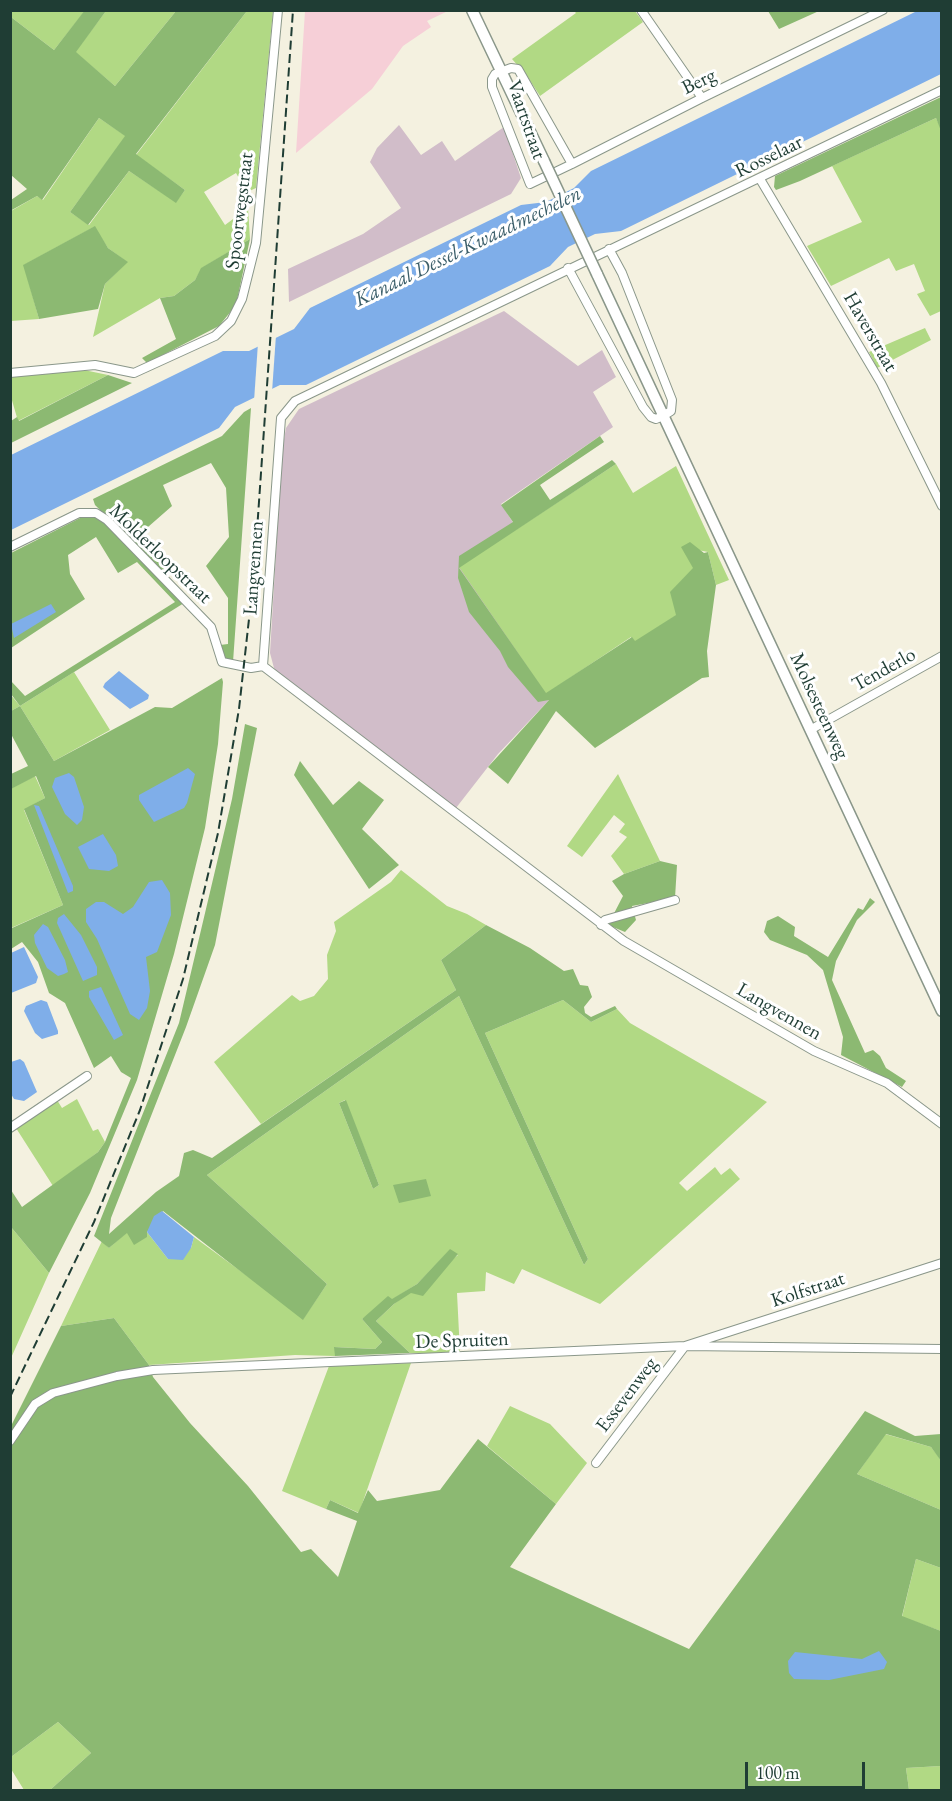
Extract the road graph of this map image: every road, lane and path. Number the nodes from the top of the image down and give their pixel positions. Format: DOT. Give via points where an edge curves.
graph roads {
  1 [pos="278,10"];
  2 [pos="472,10"];
  3 [pos="641,10"];
  4 [pos="883,10"];
  5 [pos="501,70"];
  6 [pos="942,90"];
  7 [pos="702,98"];
  8 [pos="544,160"];
  9 [pos="572,164"];
  10 [pos="760,179"];
  11 [pos="530,184"];
  12 [pos="609,249"];
  13 [pos="567,268"];
  14 [pos="10,373"];
  15 [pos="663,416"];
  16 [pos="942,506"];
  17 [pos="10,547"];
  18 [pos="942,656"];
  19 [pos="263,666"];
  20 [pos="810,730"];
  21 [pos="675,900"];
  22 [pos="601,925"];
  23 [pos="942,1011"];
  24 [pos="87,1076"];
  25 [pos="942,1124"];
  26 [pos="10,1128"];
  27 [pos="942,1263"];
  28 [pos="685,1346"];
  29 [pos="942,1349"];
  30 [pos="10,1441"];
  31 [pos="596,1463"];
  1 -- 14 [label="street, Spoorwegstraat" via="256,243 245,291 231,321 215,336 134,373 95,365"];
  2 -- 5 [label="main road, Vaartstraat"];
  3 -- 7 [label="street"];
  4 -- 7 [label="street, Berg"];
  5 -- 8 [label="main road, Vaartstraat"];
  5 -- 9 [label="street, Vaartstraat" via="518,69"];
  5 -- 11 [label="street, Vaartstraat" via="492,79 492,87"];
  6 -- 10 [label="street, Rosselaar"];
  7 -- 9 [label="street, Berg"];
  8 -- 15 [label="main road, Molsesteenweg, bridge"];
  9 -- 11 [label="street, Berg"];
  10 -- 12 [label="street, Rosselaar"];
  10 -- 16 [label="street, Haverstraat" via="881,383"];
  12 -- 13 [label="street, Langvennen"];
  12 -- 15 [label="street" via="672,400 671,411"];
  13 -- 15 [label="street" via="643,407 651,417"];
  13 -- 19 [label="street, Langvennen" via="301,397 287,408 281,418"];
  15 -- 20 [label="main road, Molsesteenweg"];
  17 -- 19 [label="street, Molderloopstraat" via="79,513 96,513 211,627 222,662 251,668"];
  18 -- 20 [label="street, Tenderlo"];
  19 -- 22 [label="street, Langvennen"];
  20 -- 23 [label="main road, Molsesteenweg"];
  21 -- 22 [label="street" via="605,920"];
  22 -- 25 [label="street, Langvennen" via="799,1043 887,1083"];
  24 -- 26 [label="street"];
  27 -- 28 [label="street, Kolfstraat"];
  28 -- 29 [label="street, De Spruiten"];
  28 -- 30 [label="street, De Spruiten" via="153,1370 53,1393 35,1404"];
  28 -- 31 [label="street, Essevenweg"];
}
